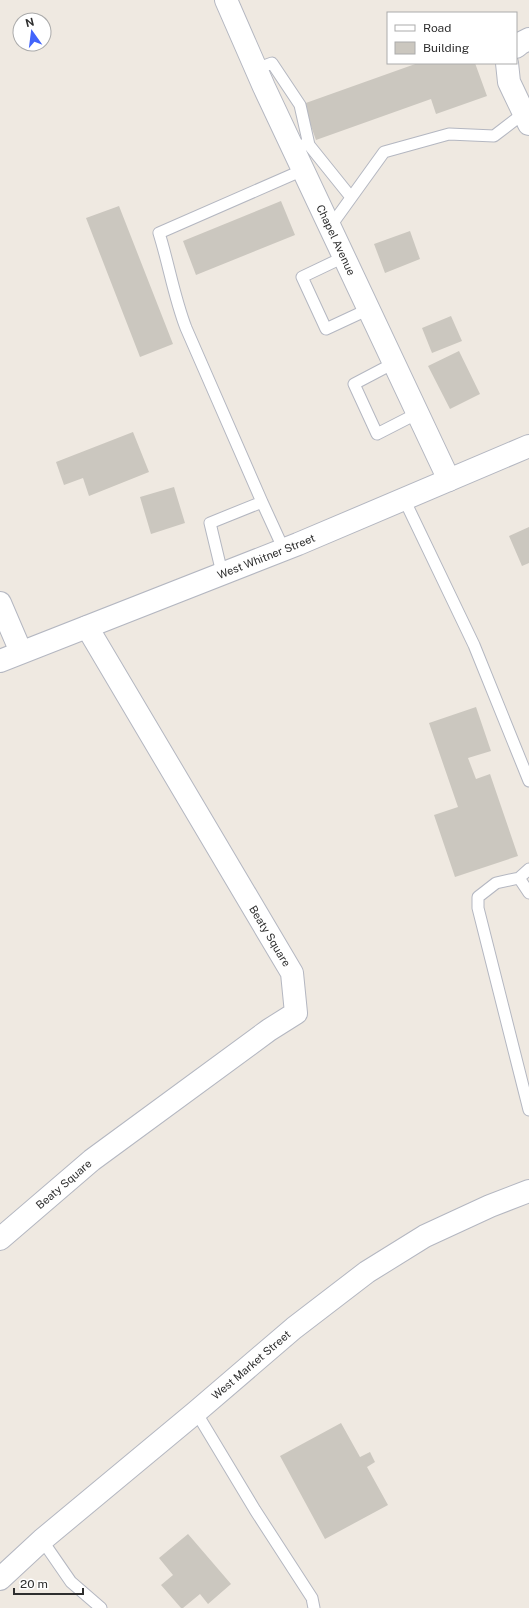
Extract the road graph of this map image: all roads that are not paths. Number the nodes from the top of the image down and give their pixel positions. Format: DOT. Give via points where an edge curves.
graph roads {
  1 [pos="226,0"];
  2 [pos="529,39"];
  3 [pos="517,46"];
  4 [pos="506,64"];
  5 [pos="526,118"];
  6 [pos="300,145"];
  7 [pos="303,170"];
  8 [pos="350,196"];
  9 [pos="330,227"];
  10 [pos="344,257"];
  11 [pos="369,309"];
  12 [pos="394,363"];
  13 [pos="418,413"];
  14 [pos="529,446"];
  15 [pos="449,480"];
  16 [pos="404,499"];
  17 [pos="262,502"];
  18 [pos="284,550"];
  19 [pos="222,573"];
  20 [pos="0,603"];
  21 [pos="87,626"];
  22 [pos="21,652"];
  23 [pos="0,661"];
  24 [pos="529,781"];
  25 [pos="529,869"];
  26 [pos="519,878"];
  27 [pos="529,893"];
  28 [pos="529,1110"];
  29 [pos="529,1191"];
  30 [pos="0,1239"];
  31 [pos="196,1412"];
  32 [pos="42,1540"];
  33 [pos="0,1579"];
  34 [pos="101,1608"];
  35 [pos="314,1608"];
  1 -- 6 [label="street, Chapel Avenue" via="256,69"];
  2 -- 3 [label="street"];
  4 -- 5 [label="street" via="509,82"];
  5 -- 8 [label="lane" via="494,136 449,134 384,152"];
  6 -- 7 [label="street, Chapel Avenue"];
  6 -- 8 [label="lane"];
  7 -- 9 [label="street, Chapel Avenue"];
  7 -- 17 [label="lane" via="159,233 178,308"];
  8 -- 9 [label="lane"];
  9 -- 10 [label="street, Chapel Avenue"];
  10 -- 11 [label="street, Chapel Avenue"];
  10 -- 11 [label="lane" via="302,277 326,330"];
  11 -- 12 [label="street, Chapel Avenue"];
  12 -- 13 [label="street, Chapel Avenue"];
  12 -- 13 [label="lane" via="354,384 377,434"];
  13 -- 15 [label="street, Chapel Avenue"];
  14 -- 15 [label="street, West Whitner Street"];
  15 -- 16 [label="street, West Whitner Street"];
  16 -- 18 [label="street, West Whitner Street"];
  16 -- 24 [label="lane" via="474,645"];
  17 -- 18 [label="lane"];
  17 -- 19 [label="lane" via="210,523"];
  18 -- 19 [label="street, West Whitner Street"];
  19 -- 21 [label="street, West Whitner Street"];
  20 -- 22 [label="street"];
  21 -- 22 [label="street, West Whitner Street"];
  21 -- 30 [label="street, Beaty Square" via="292,973 296,1013 92,1160"];
  22 -- 23 [label="street, West Whitner Street"];
  25 -- 26 [label="lane"];
  26 -- 27 [label="lane"];
  26 -- 28 [label="lane" via="496,883 478,898 478,908"];
  29 -- 31 [label="street, West Market Street" via="425,1236 367,1272 294,1328"];
  31 -- 32 [label="street, West Market Street"];
  31 -- 35 [label="lane" via="312,1598"];
  32 -- 33 [label="street, West Market Street"];
  32 -- 34 [label="lane" via="71,1582"];
}
